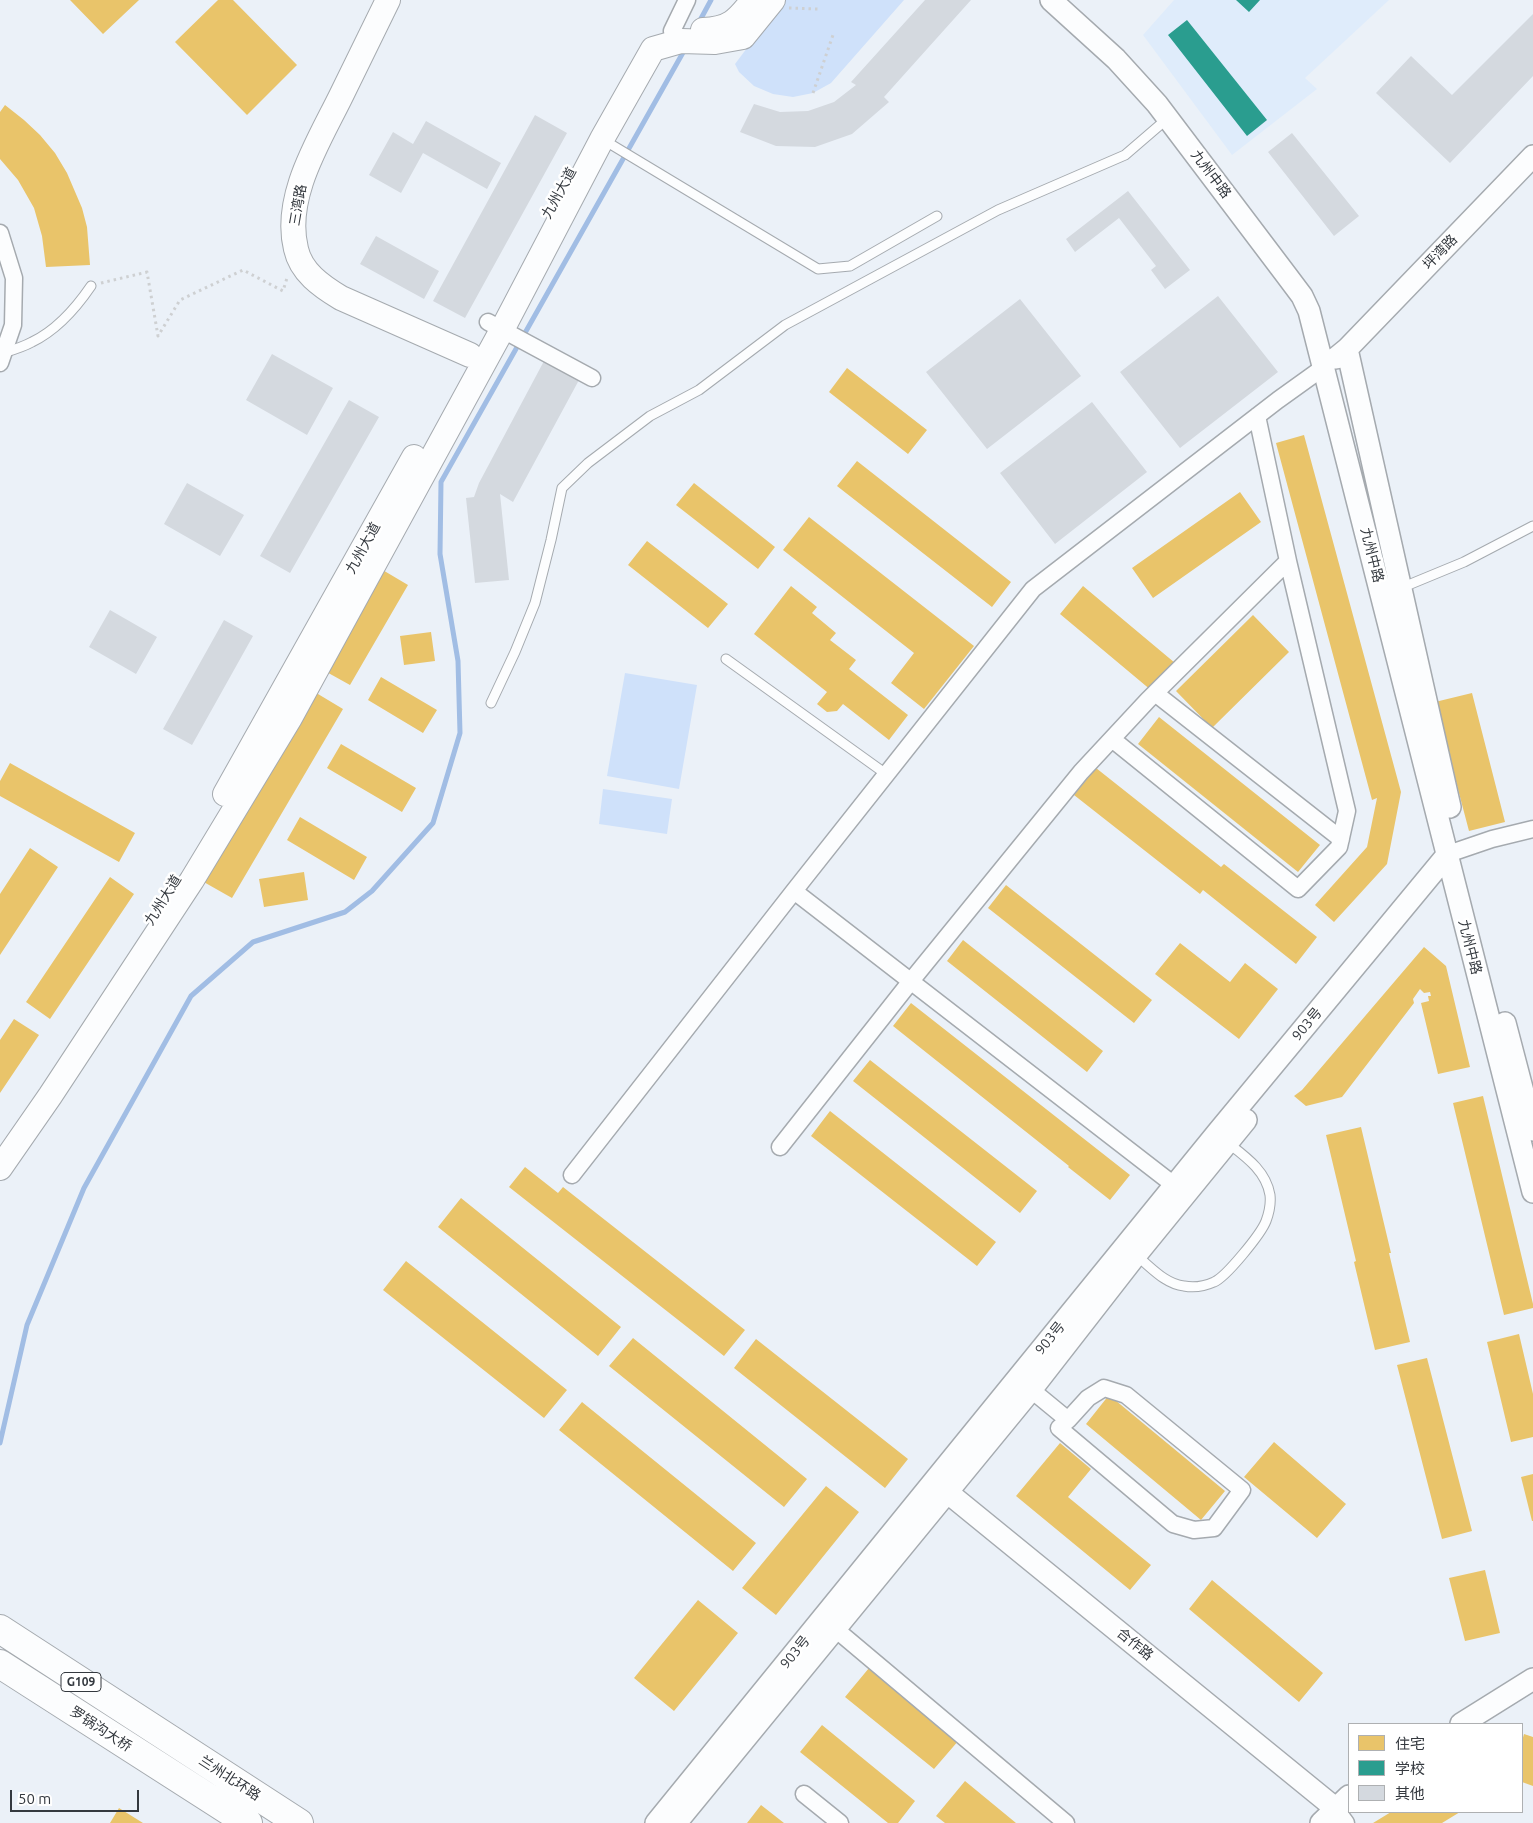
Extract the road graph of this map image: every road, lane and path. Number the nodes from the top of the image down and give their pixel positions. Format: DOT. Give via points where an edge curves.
graph roads {
  1 [pos="388,0"];
  2 [pos="687,0"];
  3 [pos="752,0"];
  4 [pos="774,0"];
  5 [pos="1051,0"];
  6 [pos="834,32"];
  7 [pos="678,34"];
  8 [pos="717,36"];
  9 [pos="813,93"];
  10 [pos="1168,118"];
  11 [pos="603,139"];
  12 [pos="1533,156"];
  13 [pos="937,216"];
  14 [pos="0,233"];
  15 [pos="296,251"];
  16 [pos="92,286"];
  17 [pos="500,328"];
  18 [pos="1347,349"];
  19 [pos="470,355"];
  20 [pos="2,358"];
  21 [pos="1324,367"];
  22 [pos="592,378"];
  23 [pos="1257,416"];
  24 [pos="1533,526"];
  25 [pos="1288,561"];
  26 [pos="1401,588"];
  27 [pos="726,659"];
  28 [pos="1155,693"];
  29 [pos="491,703"];
  30 [pos="1112,739"];
  31 [pos="886,774"];
  32 [pos="1533,829"];
  33 [pos="1341,839"];
  34 [pos="1456,862"];
  35 [pos="794,891"];
  36 [pos="911,982"];
  37 [pos="1533,1130"];
  38 [pos="1222,1138"];
  39 [pos="0,1145"];
  40 [pos="780,1147"];
  41 [pos="0,1168"];
  42 [pos="572,1175"];
  43 [pos="1174,1185"];
  44 [pos="1533,1188"];
  45 [pos="1130,1251"];
  46 [pos="1024,1384"];
  47 [pos="1068,1420"];
  48 [pos="940,1486"];
  49 [pos="829,1624"];
  50 [pos="0,1629"];
  51 [pos="0,1664"];
  52 [pos="1533,1679"];
  53 [pos="1463,1723"];
  54 [pos="161,1734"];
  55 [pos="152,1761"];
  56 [pos="804,1794"];
  57 [pos="1338,1812"];
  58 [pos="248,1823"];
  59 [pos="299,1823"];
  60 [pos="656,1823"];
  61 [pos="676,1823"];
  62 [pos="840,1823"];
  63 [pos="1066,1823"];
  1 -- 15 [label="main road, 三湾路" via="305,169 292,229"];
  2 -- 7 [label="street"];
  3 -- 8 [label="main road"];
  4 -- 8 [label="main road, 九州大道" via="743,37"];
  5 -- 10 [label="street, 九州中路" via="1116,59"];
  6 -- 9 [label="path"];
  7 -- 8 [label="main road, 九州大道"];
  7 -- 11 [label="main road, 九州大道" via="650,42 638,53"];
  10 -- 21 [label="street, 九州中路" via="1302,296"];
  10 -- 29 [label="lane" via="1125,155 998,210 785,325 699,390 650,416 588,463 562,488 535,603"];
  11 -- 13 [label="lane" via="818,270 850,266"];
  11 -- 17 [label="main road, 九州大道"];
  12 -- 18 [label="street, 坪湾路"];
  14 -- 20 [label="street" via="14,278 12,325"];
  15 -- 16 [label="path" via="282,291 243,270 180,300 158,336 147,272"];
  15 -- 19 [label="main road, 三湾路" via="306,271 322,287"];
  16 -- 20 [label="lane" via="75,308 48,332"];
  17 -- 19 [label="main road, 九州大道"];
  17 -- 22 [label="street"];
  17 -- 41 [label="main road" via="290,718 192,880"];
  18 -- 21 [label="street, 坪湾路"];
  18 -- 26 [label="street"];
  19 -- 39 [label="main road, 九州大道" via="190,857"];
  21 -- 23 [label="street"];
  21 -- 34 [label="street, 九州中路"];
  23 -- 25 [label="street"];
  23 -- 31 [label="street" via="1034,589"];
  24 -- 26 [label="lane" via="1464,562"];
  25 -- 28 [label="street"];
  25 -- 33 [label="street" via="1347,811"];
  26 -- 34 [label="street"];
  27 -- 31 [label="lane"];
  28 -- 30 [label="street"];
  28 -- 33 [label="street"];
  30 -- 33 [label="street" via="1298,889 1339,847"];
  30 -- 36 [label="street"];
  31 -- 35 [label="street"];
  32 -- 34 [label="street" via="1492,839"];
  34 -- 37 [label="street"];
  34 -- 38 [label="street, 903号"];
  34 -- 44 [label="street, 九州中路"];
  35 -- 36 [label="street"];
  35 -- 42 [label="street"];
  36 -- 40 [label="street"];
  36 -- 43 [label="street"];
  38 -- 43 [label="street, 903号"];
  38 -- 45 [label="street"];
  38 -- 45 [label="lane" via="1259,1169 1270,1195 1270,1210 1265,1223 1228,1272 1215,1282 1199,1287 1183,1286 1168,1281"];
  43 -- 45 [label="street, 903号"];
  45 -- 46 [label="street, 903号"];
  46 -- 47 [label="street"];
  46 -- 48 [label="street, 903号"];
  47 -- 47 [label="street" via="1088,1398 1104,1388 1126,1395 1242,1490 1214,1528 1194,1530 1173,1524 1059,1428"];
  48 -- 49 [label="street, 903号"];
  48 -- 57 [label="street, 合作路"];
  49 -- 60 [label="street, 903号"];
  49 -- 61 [label="street"];
  49 -- 63 [label="street"];
  50 -- 54 [label="highway, 罗锅沟大桥 / G109"];
  51 -- 55 [label="highway, 罗锅沟大桥 / G109"];
  52 -- 53 [label="street"];
  54 -- 59 [label="highway, 兰州北环路 / G109"];
  55 -- 58 [label="highway, 兰州北环路 / G109"];
  56 -- 62 [label="street"];
}
